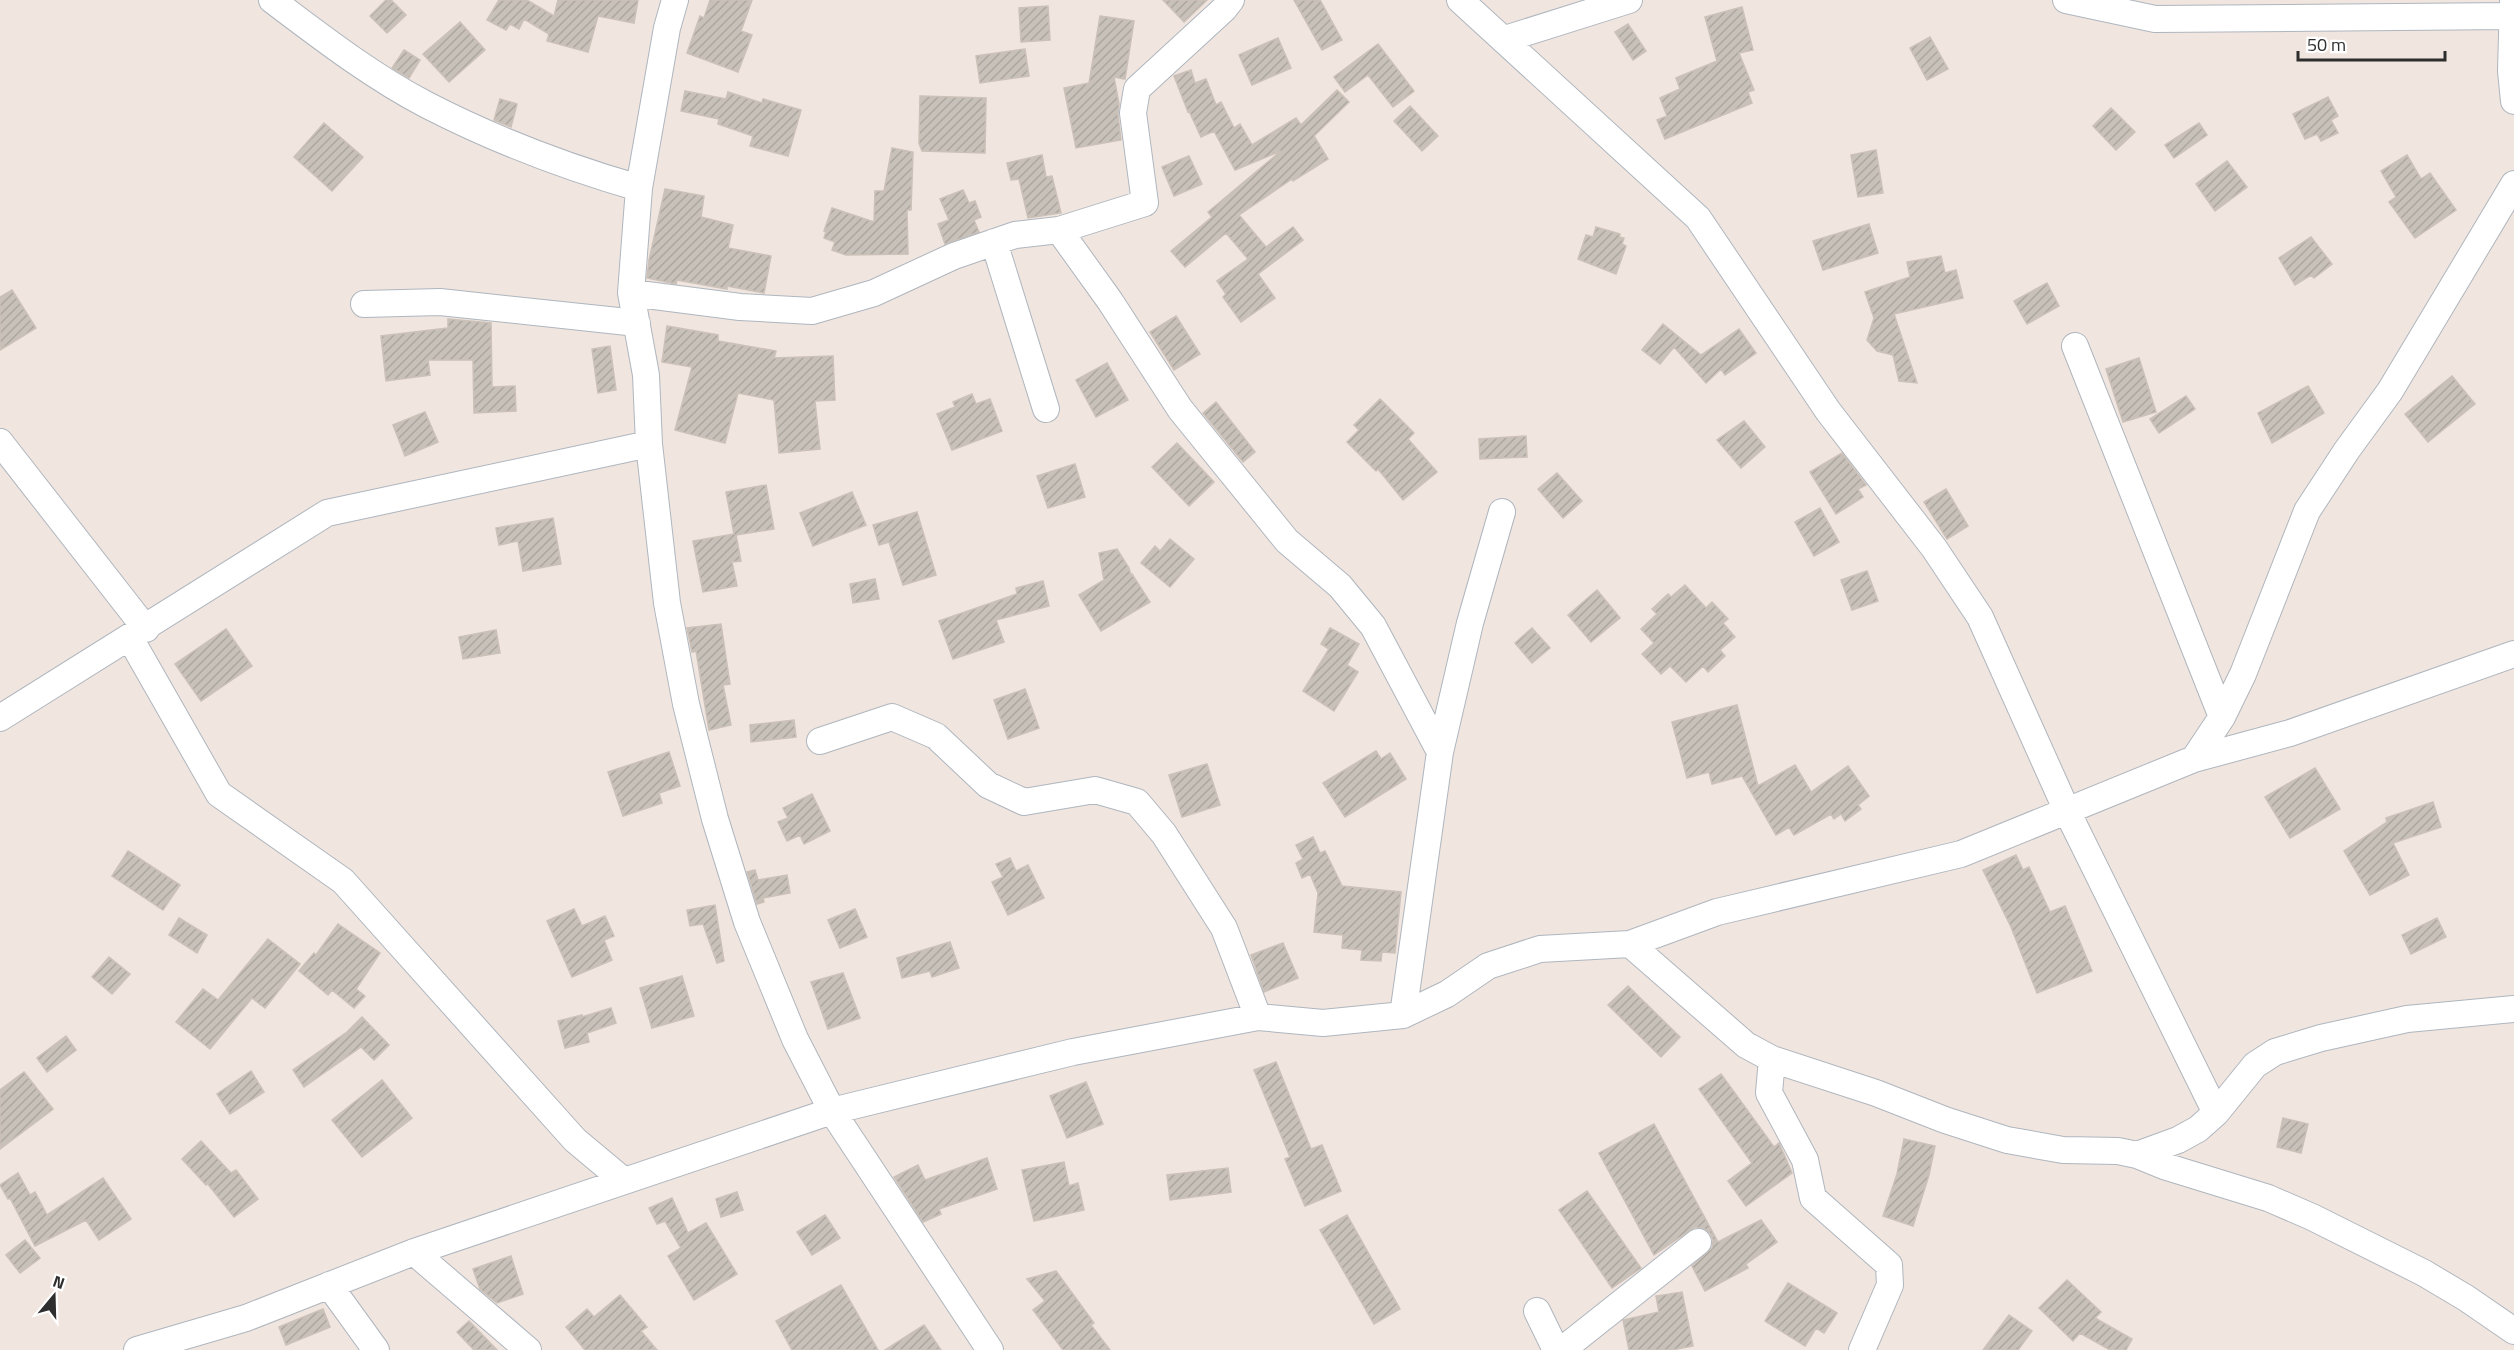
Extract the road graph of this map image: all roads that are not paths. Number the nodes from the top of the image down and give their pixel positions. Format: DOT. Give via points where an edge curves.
graph roads {
  1 [pos="272,0"];
  2 [pos="675,0"];
  3 [pos="1231,0"];
  4 [pos="1460,0"];
  5 [pos="1629,0"];
  6 [pos="2072,1"];
  7 [pos="2512,8"];
  8 [pos="1505,39"];
  9 [pos="2514,101"];
  10 [pos="2514,184"];
  11 [pos="639,188"];
  12 [pos="1059,230"];
  13 [pos="994,242"];
  14 [pos="631,292"];
  15 [pos="364,304"];
  16 [pos="637,323"];
  17 [pos="2075,346"];
  18 [pos="1046,409"];
  19 [pos="0,442"];
  20 [pos="649,444"];
  21 [pos="1502,512"];
  22 [pos="138,633"];
  23 [pos="2514,654"];
  24 [pos="2222,717"];
  25 [pos="0,718"];
  26 [pos="820,741"];
  27 [pos="1440,752"];
  28 [pos="2194,759"];
  29 [pos="2067,811"];
  30 [pos="1630,944"];
  31 [pos="2514,1009"];
  32 [pos="1403,1015"];
  33 [pos="1258,1017"];
  34 [pos="1772,1059"];
  35 [pos="831,1111"];
  36 [pos="2216,1113"];
  37 [pos="2137,1155"];
  38 [pos="624,1181"];
  39 [pos="1698,1242"];
  40 [pos="414,1252"];
  41 [pos="329,1285"];
  42 [pos="1537,1311"];
  43 [pos="2514,1331"];
  44 [pos="141,1350"];
  45 [pos="376,1350"];
  46 [pos="528,1350"];
  47 [pos="990,1350"];
  48 [pos="1556,1350"];
  49 [pos="1562,1350"];
  50 [pos="1862,1350"];
  1 -- 11 [label="street" via="328,43 425,104 504,142 588,174"];
  2 -- 11 [label="street"];
  3 -- 12 [label="street" via="1137,90 1133,113 1145,203"];
  4 -- 8 [label="street"];
  5 -- 8 [label="street"];
  6 -- 7 [label="street" via="2155,19"];
  7 -- 9 [label="street"];
  8 -- 29 [label="street" via="1698,218 1828,411 1934,548 1980,617"];
  10 -- 24 [label="street" via="2390,391 2307,511 2243,674"];
  11 -- 14 [label="street"];
  12 -- 13 [label="street" via="1015,235"];
  12 -- 27 [label="street" via="1110,301 1179,410 1287,541 1340,586 1373,626"];
  13 -- 14 [label="street" via="874,293 812,311 740,307"];
  13 -- 18 [label="street"];
  14 -- 16 [label="street"];
  15 -- 16 [label="street" via="440,302"];
  16 -- 20 [label="street" via="646,375"];
  17 -- 24 [label="street"];
  19 -- 22 [label="street"];
  20 -- 22 [label="street" via="327,513"];
  20 -- 35 [label="street" via="667,603 686,704 715,819 747,922 795,1039"];
  21 -- 27 [label="street" via="1470,623"];
  22 -- 25 [label="street"];
  22 -- 38 [label="street" via="219,794 343,881 575,1140"];
  23 -- 28 [label="street" via="2290,733"];
  24 -- 28 [label="street"];
  26 -- 33 [label="street" via="892,717 936,736 988,785 1024,802 1095,789 1137,802 1164,834 1224,928"];
  27 -- 32 [label="street"];
  28 -- 29 [label="street"];
  29 -- 30 [label="street" via="1961,854 1717,912"];
  29 -- 36 [label="street"];
  30 -- 32 [label="street" via="1540,949 1488,966 1446,994"];
  30 -- 34 [label="street" via="1746,1045"];
  31 -- 36 [label="street" via="2407,1019 2275,1052 2255,1065"];
  32 -- 33 [label="street" via="1323,1023"];
  33 -- 35 [label="street" via="1073,1052"];
  34 -- 37 [label="street" via="2007,1140 2063,1150"];
  34 -- 50 [label="street" via="1769,1093 1805,1160 1814,1198 1889,1265 1890,1285"];
  35 -- 38 [label="street"];
  35 -- 47 [label="street"];
  36 -- 37 [label="street" via="2198,1130"];
  37 -- 43 [label="street" via="2268,1198 2312,1217 2424,1273"];
  38 -- 40 [label="street"];
  39 -- 49 [label="street"];
  40 -- 41 [label="street"];
  40 -- 46 [label="street"];
  41 -- 44 [label="street" via="246,1318"];
  41 -- 45 [label="street"];
  42 -- 48 [label="street"];
}
